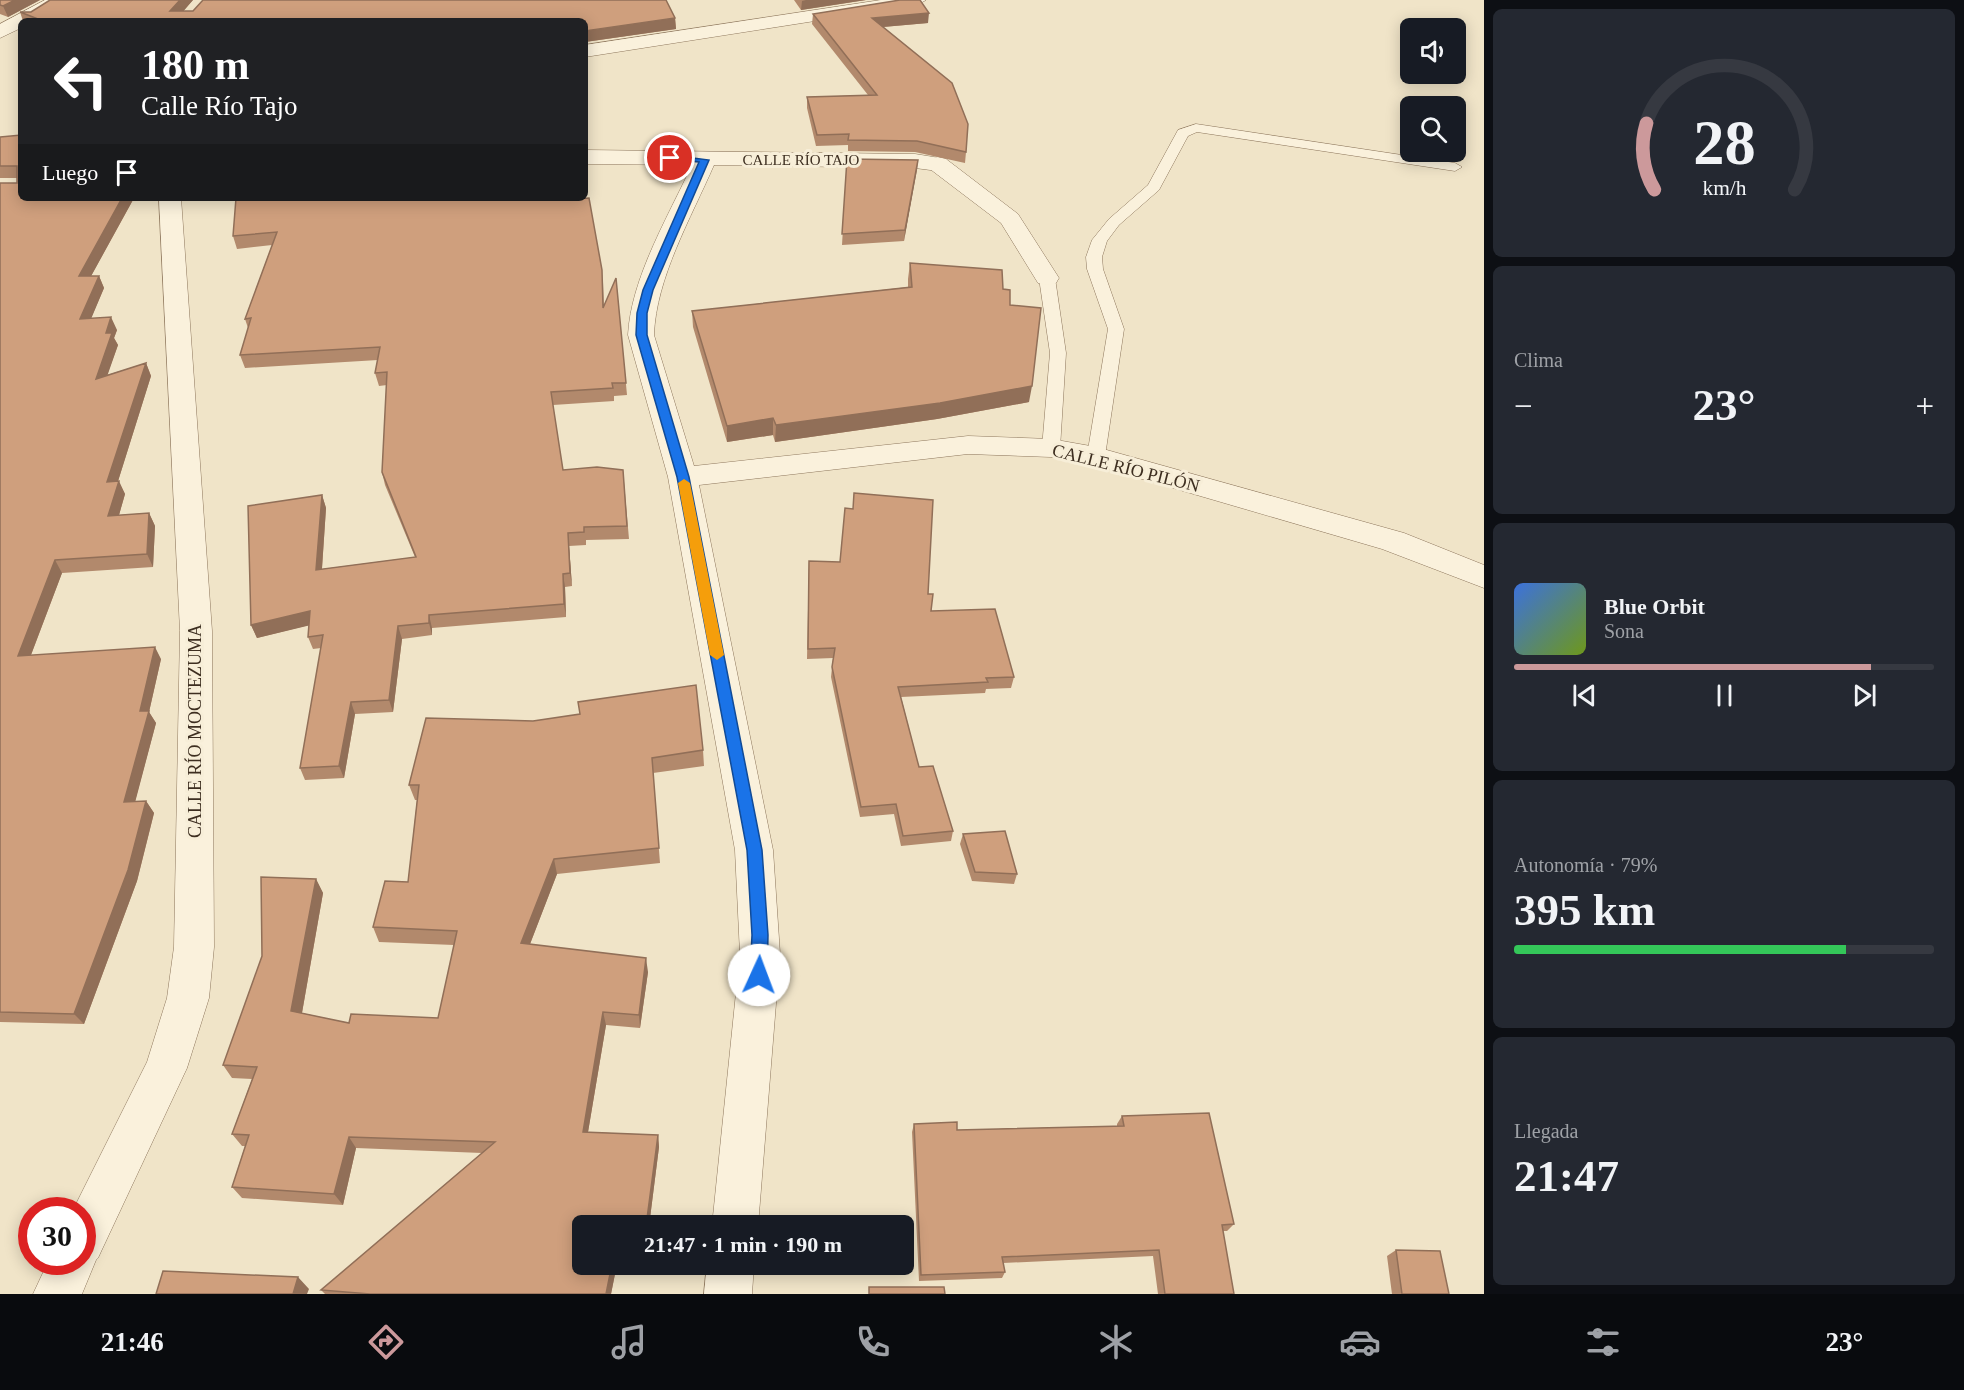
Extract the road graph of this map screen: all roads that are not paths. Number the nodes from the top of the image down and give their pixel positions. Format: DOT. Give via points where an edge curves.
graph roads {
  1 [pos="59,0"];
  2 [pos="917,0"];
  3 [pos="26,18"];
  4 [pos="18,22"];
  5 [pos="0,32"];
  6 [pos="588,51"];
  7 [pos="588,157"];
  8 [pos="705,160"];
  9 [pos="1455,167"];
  10 [pos="170,201"];
  11 [pos="1047,278"];
  12 [pos="1051,448"];
  13 [pos="1096,456"];
  14 [pos="683,477"];
  15 [pos="1484,577"];
  16 [pos="96,1213"];
  17 [pos="736,1215"];
  18 [pos="66,1275"];
  19 [pos="730,1275"];
  20 [pos="57,1294"];
  21 [pos="728,1294"];
  1 -- 3 [label="street"];
  2 -- 6 [label="street"];
  4 -- 5 [label="street"];
  7 -- 8 [label="street, CALLE RÍO TAJO"];
  8 -- 11 [label="street, CALLE RÍO TAJO" via="938,164 1010,219"];
  8 -- 14 [label="street" via="648,290 642,313 641,335"];
  9 -- 13 [label="lane" via="1196,128 1183,133 1154,187 1114,222 1100,240 1094,257 1116,329"];
  10 -- 16 [label="street, CALLE RÍO MOCTEZUMA" via="196,631 194,947 188,998 165,1068"];
  11 -- 12 [label="lane, CALLE RÍO TAJO" via="1058,353"];
  12 -- 13 [label="street, CALLE RÍO PILÓN"];
  12 -- 14 [label="street, CALLE RÍO PILÓN" via="968,445"];
  13 -- 15 [label="street, CALLE RÍO PILÓN" via="1393,541"];
  14 -- 17 [label="street" via="754,850 758,896 760,954"];
  18 -- 20 [label="street"];
  19 -- 21 [label="street"];
}
